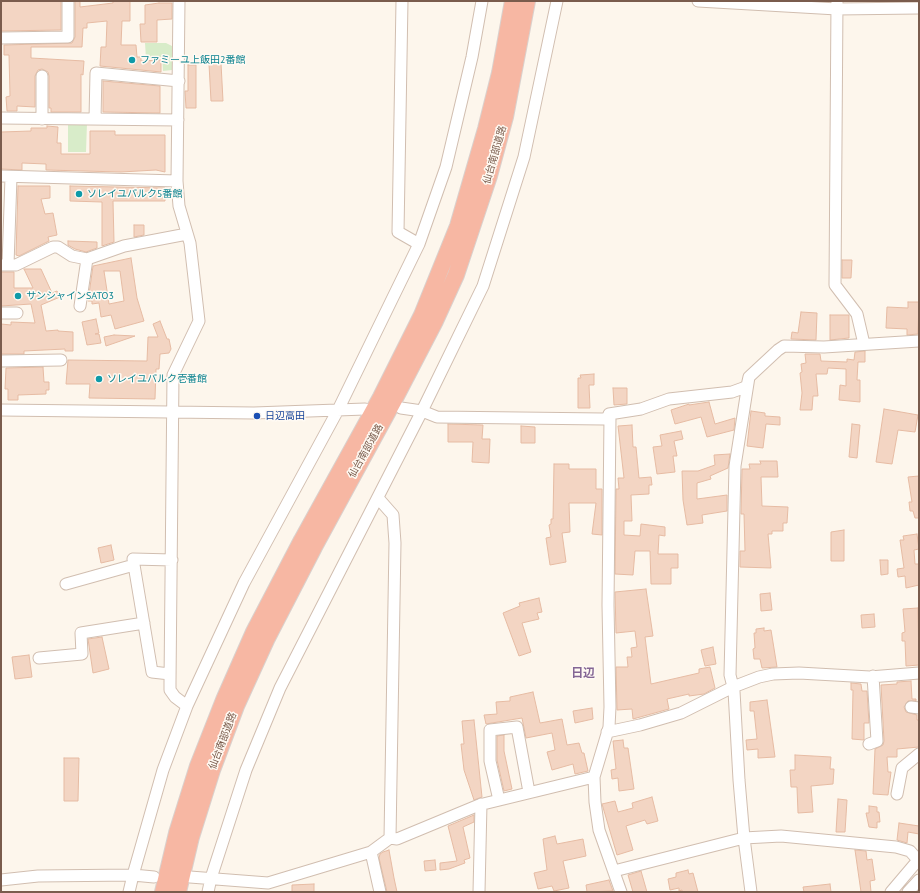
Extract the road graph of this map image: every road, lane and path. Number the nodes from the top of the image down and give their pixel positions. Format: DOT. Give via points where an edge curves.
graph roads {
  1 [pos="68,1"];
  2 [pos="179,1"];
  3 [pos="402,1"];
  4 [pos="482,1"];
  5 [pos="512,1"];
  6 [pos="527,1"];
  7 [pos="557,1"];
  8 [pos="698,1"];
  9 [pos="837,5"];
  10 [pos="919,8"];
  11 [pos="1,38"];
  12 [pos="42,76"];
  13 [pos="179,81"];
  14 [pos="1,118"];
  15 [pos="42,118"];
  16 [pos="95,119"];
  17 [pos="178,120"];
  18 [pos="6,176"];
  19 [pos="177,180"];
  20 [pos="187,234"];
  21 [pos="419,244"];
  22 [pos="87,259"];
  23 [pos="5,265"];
  24 [pos="80,306"];
  25 [pos="1,313"];
  26 [pos="17,313"];
  27 [pos="919,342"];
  28 [pos="864,344"];
  29 [pos="61,360"];
  30 [pos="1,361"];
  31 [pos="749,377"];
  32 [pos="401,408"];
  33 [pos="365,409"];
  34 [pos="1,410"];
  35 [pos="338,410"];
  36 [pos="422,411"];
  37 [pos="174,412"];
  38 [pos="610,417"];
  39 [pos="378,498"];
  40 [pos="172,560"];
  41 [pos="134,565"];
  42 [pos="66,584"];
  43 [pos="144,623"];
  44 [pos="39,658"];
  45 [pos="919,673"];
  46 [pos="170,674"];
  47 [pos="873,676"];
  48 [pos="733,687"];
  49 [pos="187,706"];
  50 [pos="607,732"];
  51 [pos="869,744"];
  52 [pos="919,754"];
  53 [pos="594,777"];
  54 [pos="530,792"];
  55 [pos="897,794"];
  56 [pos="500,800"];
  57 [pos="482,804"];
  58 [pos="390,838"];
  59 [pos="744,838"];
  60 [pos="371,852"];
  61 [pos="919,859"];
  62 [pos="614,871"];
  63 [pos="133,875"];
  64 [pos="190,877"];
  65 [pos="154,878"];
  66 [pos="211,878"];
  67 [pos="1,880"];
  68 [pos="919,880"];
  69 [pos="129,892"];
  70 [pos="163,892"];
  71 [pos="178,892"];
  72 [pos="208,892"];
  73 [pos="380,892"];
  74 [pos="479,892"];
  75 [pos="620,892"];
  76 [pos="751,892"];
  77 [pos="891,892"];
  78 [pos="908,892"];
  1 -- 11 [label="street" via="68,37"];
  2 -- 13 [label="street"];
  3 -- 21 [label="street" via="398,232"];
  4 -- 21 [label="street" via="472,57 446,167"];
  5 -- 70 [label="highway, 仙台南部道路" via="500,73 473,178 455,232 422,315 385,390 254,632 198,766 177,832"];
  6 -- 71 [label="highway, 仙台南部道路" via="505,117 482,198 456,275 435,321 267,638 236,706 191,837"];
  7 -- 36 [label="street" via="524,157 483,286"];
  8 -- 9 [label="street"];
  9 -- 10 [label="street"];
  9 -- 28 [label="street" via="835,284 857,314"];
  12 -- 15 [label="street"];
  13 -- 16 [label="street" via="96,73"];
  13 -- 17 [label="street"];
  14 -- 15 [label="street"];
  15 -- 16 [label="street"];
  16 -- 17 [label="street"];
  17 -- 19 [label="street"];
  18 -- 19 [label="street"];
  18 -- 23 [label="street"];
  19 -- 20 [label="street"];
  20 -- 22 [label="street" via="124,246"];
  20 -- 37 [label="street" via="199,321 175,369"];
  21 -- 35 [label="street"];
  22 -- 23 [label="street" via="72,256 58,247 53,247 16,265"];
  22 -- 24 [label="street"];
  25 -- 26 [label="street"];
  27 -- 28 [label="street"];
  28 -- 31 [label="street" via="784,346"];
  29 -- 30 [label="street"];
  31 -- 38 [label="street" via="746,386 732,392 669,399 641,409 609,414"];
  31 -- 48 [label="street" via="735,466 730,675"];
  32 -- 36 [label="street"];
  33 -- 35 [label="street"];
  34 -- 37 [label="street"];
  35 -- 37 [label="street"];
  35 -- 49 [label="street" via="244,583"];
  36 -- 38 [label="street" via="437,417 589,420"];
  36 -- 39 [label="street"];
  37 -- 40 [label="street"];
  38 -- 50 [label="street" via="610,707"];
  39 -- 58 [label="street" via="393,515 394,543"];
  39 -- 66 [label="street" via="280,688 246,770"];
  40 -- 41 [label="street" via="133,559"];
  40 -- 46 [label="street"];
  41 -- 42 [label="street"];
  41 -- 43 [label="street"];
  43 -- 44 [label="street" via="80,633 82,654"];
  43 -- 46 [label="street" via="152,672"];
  45 -- 47 [label="street"];
  46 -- 49 [label="street" via="170,690"];
  47 -- 48 [label="street" via="772,674"];
  47 -- 51 [label="street" via="877,740"];
  48 -- 50 [label="street" via="681,713"];
  48 -- 59 [label="street"];
  49 -- 63 [label="street" via="163,770"];
  50 -- 53 [label="street"];
  52 -- 55 [label="street" via="902,768"];
  53 -- 54 [label="street"];
  53 -- 62 [label="street" via="594,802 599,830"];
  54 -- 56 [label="street"];
  54 -- 56 [label="street" via="517,727 490,730 490,761"];
  56 -- 57 [label="street"];
  57 -- 58 [label="street" via="397,839"];
  57 -- 74 [label="street"];
  58 -- 60 [label="street"];
  59 -- 61 [label="street" via="782,836 896,847 910,851"];
  59 -- 62 [label="street"];
  59 -- 76 [label="street"];
  60 -- 66 [label="street" via="268,882"];
  60 -- 73 [label="street"];
  61 -- 77 [label="street"];
  62 -- 75 [label="street"];
  63 -- 65 [label="street"];
  63 -- 67 [label="street" via="38,876"];
  63 -- 69 [label="street"];
  64 -- 66 [label="street"];
  66 -- 72 [label="street"];
  68 -- 78 [label="street"];
}
